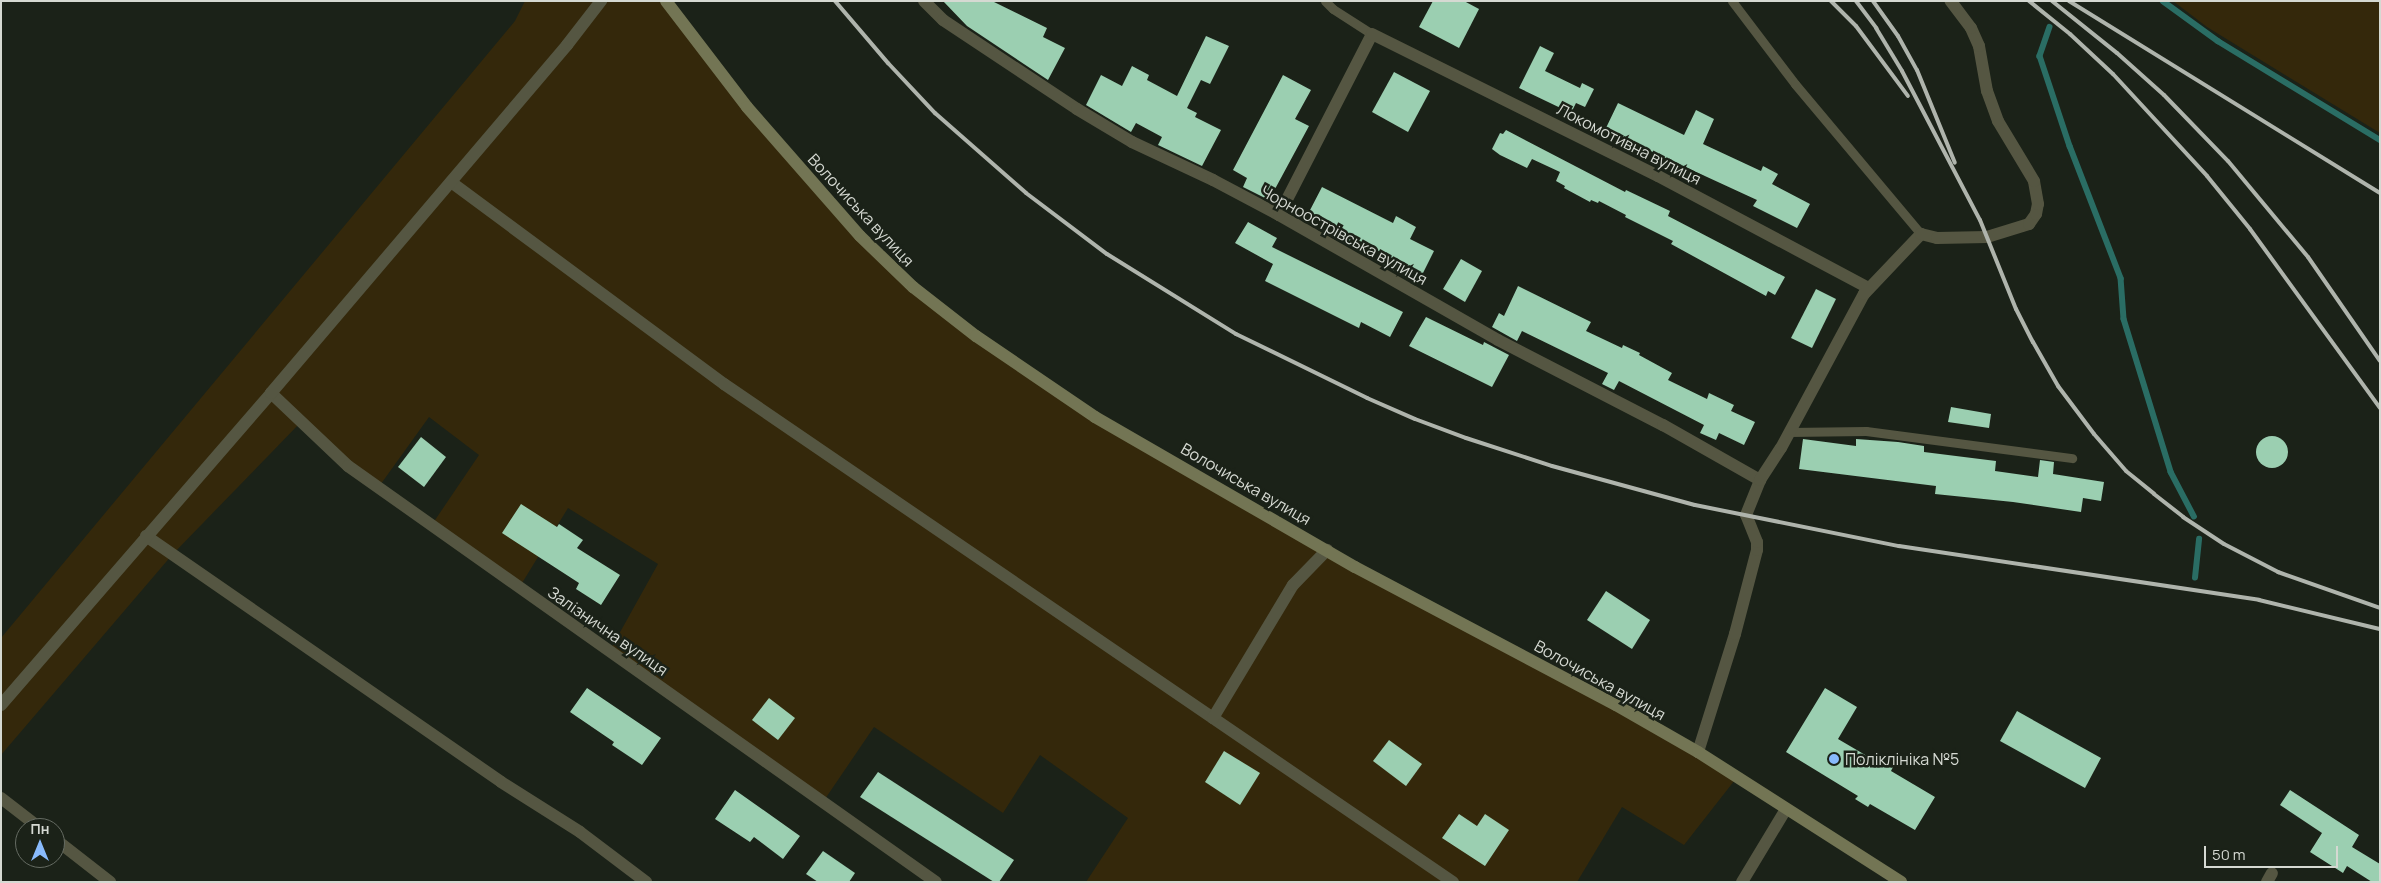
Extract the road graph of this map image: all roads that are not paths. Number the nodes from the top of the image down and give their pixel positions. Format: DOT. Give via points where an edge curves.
graph roads {
  1 [pos="601,1"];
  2 [pos="666,1"];
  3 [pos="924,1"];
  4 [pos="1325,1"];
  5 [pos="1732,1"];
  6 [pos="1950,1"];
  7 [pos="1372,34"];
  8 [pos="451,182"];
  9 [pos="1279,215"];
  10 [pos="1921,234"];
  11 [pos="1868,288"];
  12 [pos="272,393"];
  13 [pos="1790,432"];
  14 [pos="2072,458"];
  15 [pos="1760,480"];
  16 [pos="146,536"];
  17 [pos="1326,550"];
  18 [pos="1,705"];
  19 [pos="1213,718"];
  20 [pos="1698,752"];
  21 [pos="1,798"];
  22 [pos="1786,809"];
  23 [pos="27,818"];
  24 [pos="65,847"];
  25 [pos="110,882"];
  26 [pos="646,882"];
  27 [pos="936,882"];
  28 [pos="1453,882"];
  29 [pos="1742,882"];
  30 [pos="1901,882"];
  1 -- 8 [label="street"];
  2 -- 17 [label="main road, Волочиська вулиця" via="746,107 803,173 860,236 913,287 976,336 1095,417"];
  3 -- 9 [label="street, Чорноострівська вулиця" via="943,20 1085,114 1132,142"];
  4 -- 7 [label="lane"];
  5 -- 10 [label="lane" via="1795,84"];
  6 -- 10 [label="street" via="1971,28 1979,46 1990,106 2034,181 2038,204 2029,224 1987,237 1937,238"];
  7 -- 9 [label="street"];
  7 -- 11 [label="street, Локомотивна вулиця" via="1658,176"];
  8 -- 12 [label="street"];
  8 -- 19 [label="street" via="724,384"];
  9 -- 15 [label="street, Чорноострівська вулиця" via="1498,340 1663,425"];
  10 -- 11 [label="street"];
  11 -- 13 [label="street"];
  12 -- 16 [label="street"];
  12 -- 27 [label="street, Залізнична вулиця" via="348,466"];
  13 -- 14 [label="lane" via="1866,431"];
  13 -- 15 [label="street"];
  15 -- 20 [label="street" via="1746,515 1757,550"];
  16 -- 18 [label="street"];
  16 -- 26 [label="street" via="501,782 580,832"];
  17 -- 19 [label="street" via="1293,585"];
  17 -- 20 [label="main road, Волочиська вулиця"];
  19 -- 28 [label="street"];
  20 -- 22 [label="main road, Волочиська вулиця"];
  21 -- 23 [label="street"];
  22 -- 29 [label="street"];
  22 -- 30 [label="main road, Волочиська вулиця"];
  24 -- 25 [label="street"];
}
